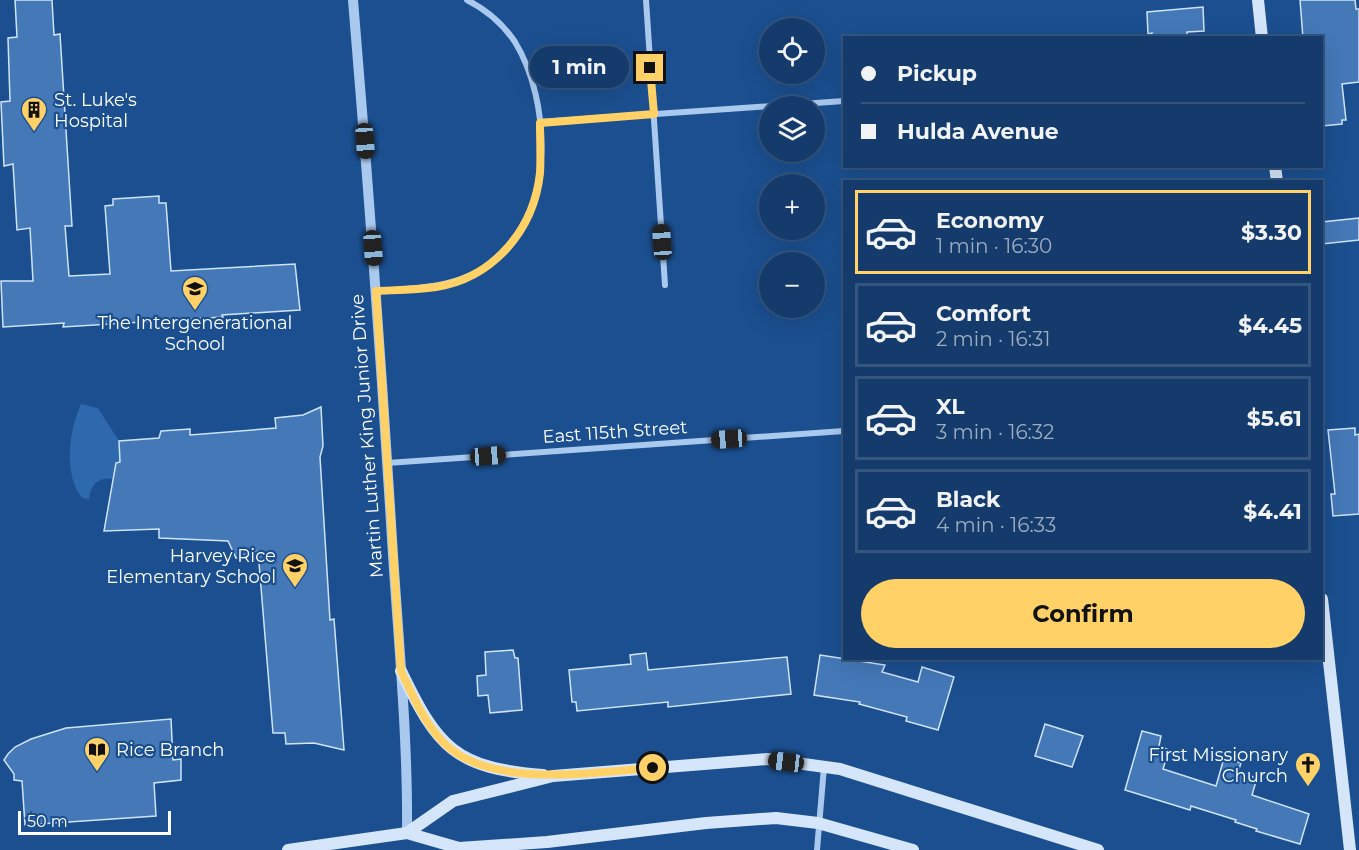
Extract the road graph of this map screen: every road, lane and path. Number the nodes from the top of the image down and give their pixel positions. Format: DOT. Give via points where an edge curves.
graph roads {
  1 [pos="353,0"];
  2 [pos="467,0"];
  3 [pos="645,0"];
  4 [pos="1258,0"];
  5 [pos="1262,36"];
  6 [pos="843,102"];
  7 [pos="654,114"];
  8 [pos="540,123"];
  9 [pos="665,285"];
  10 [pos="376,291"];
  11 [pos="843,431"];
  12 [pos="387,463"];
  13 [pos="1323,608"];
  14 [pos="401,671"];
  15 [pos="824,766"];
  16 [pos="554,776"];
  17 [pos="818,823"];
  18 [pos="407,833"];
  19 [pos="547,846"];
  20 [pos="288,850"];
  21 [pos="817,850"];
  22 [pos="913,850"];
  23 [pos="1097,850"];
  24 [pos="1350,850"];
  1 -- 10 [label="street, Martin Luther King Junior Drive"];
  2 -- 8 [label="street" via="484,9 514,41 532,82"];
  3 -- 7 [label="street"];
  4 -- 5 [label="main road"];
  6 -- 7 [label="street"];
  7 -- 8 [label="street"];
  7 -- 9 [label="street"];
  8 -- 10 [label="street" via="536,193 525,225 499,258 448,284"];
  10 -- 12 [label="street, Martin Luther King Junior Drive"];
  11 -- 12 [label="street, East 115th Street"];
  12 -- 14 [label="street, Martin Luther King Junior Drive"];
  13 -- 24 [label="main road"];
  14 -- 16 [label="main road" via="426,719 460,756 499,770"];
  14 -- 18 [label="street, Martin Luther King Junior Drive"];
  15 -- 16 [label="main road" via="767,759"];
  15 -- 17 [label="street"];
  15 -- 23 [label="main road"];
  16 -- 18 [label="main road" via="453,801"];
  17 -- 19 [label="main road" via="776,818"];
  17 -- 21 [label="street"];
  17 -- 22 [label="main road"];
  18 -- 19 [label="main road" via="459,848"];
  18 -- 20 [label="main road"];
}
